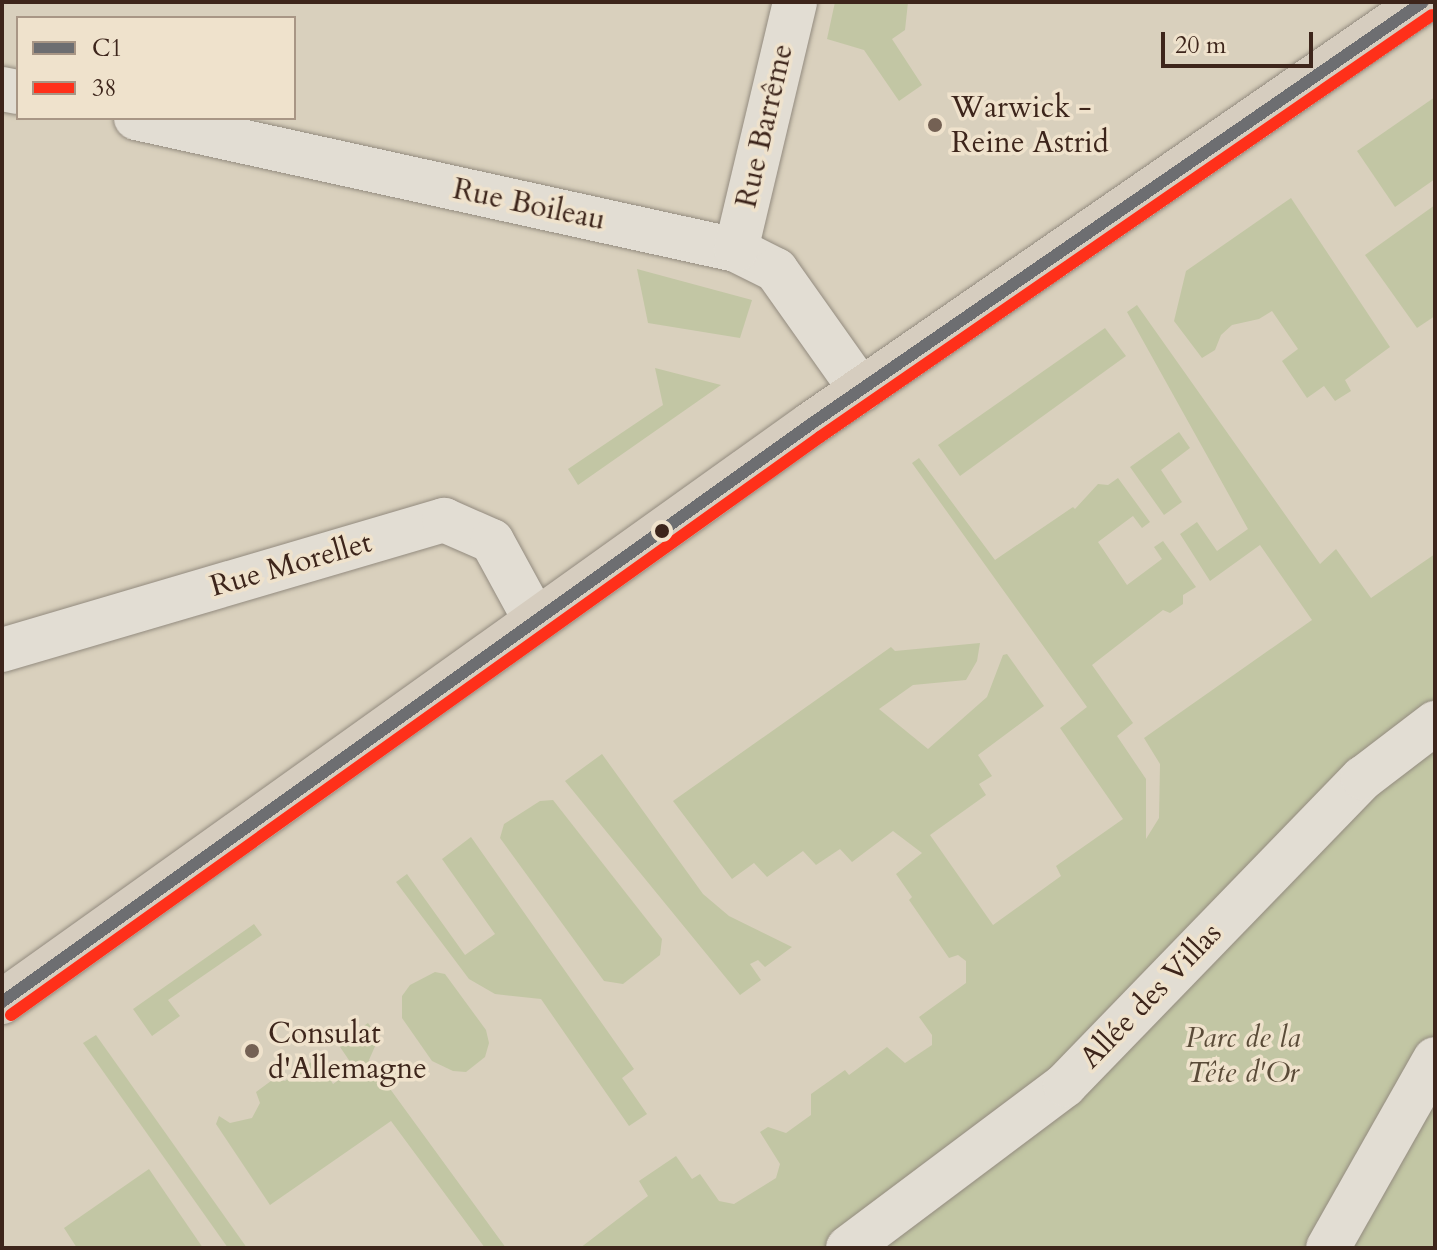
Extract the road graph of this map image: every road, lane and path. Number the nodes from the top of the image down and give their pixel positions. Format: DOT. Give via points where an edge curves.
graph roads {
  1 [pos="795,2"];
  2 [pos="1423,2"];
  3 [pos="145,120"];
  4 [pos="736,250"];
  5 [pos="861,390"];
  6 [pos="535,620"];
  7 [pos="2,650"];
  8 [pos="1435,723"];
  9 [pos="75,950"];
  10 [pos="2,972"];
  11 [pos="2,1002"];
  12 [pos="1435,1059"];
  13 [pos="848,1248"];
  14 [pos="1328,1248"];
  1 -- 4 [label="street, Rue Barrême"];
  2 -- 5 [label="main road"];
  3 -- 4 [label="street, Rue Boileau"];
  4 -- 5 [label="street, Rue Boileau" via="776,270"];
  5 -- 6 [label="main road"];
  6 -- 7 [label="street, Rue Morellet" via="492,541 444,520"];
  6 -- 9 [label="main road"];
  8 -- 13 [label="street, Allée des Villas" via="1363,778 1065,1085"];
  9 -- 10 [label="main road"];
  9 -- 11 [label="main road"];
  12 -- 14 [label="street"];
}
